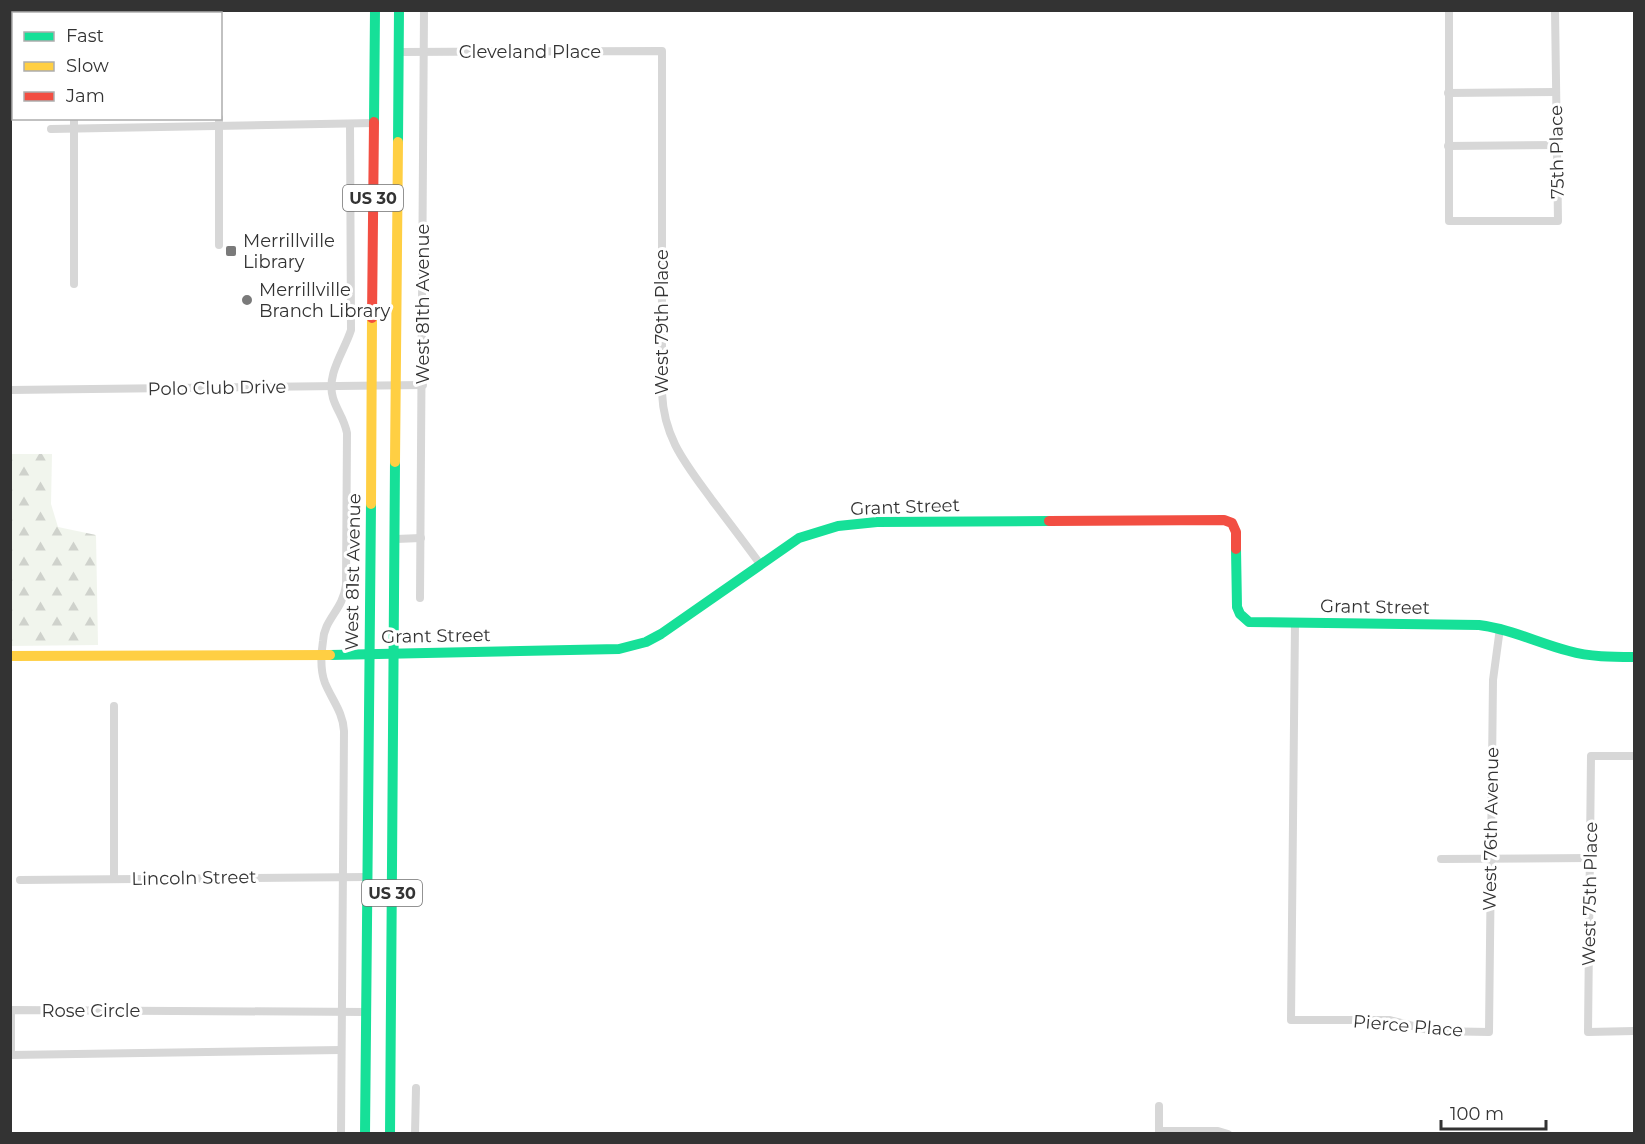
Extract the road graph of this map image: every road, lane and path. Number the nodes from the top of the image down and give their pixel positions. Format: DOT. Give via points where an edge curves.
graph roads {
  1 [pos="375,10"];
  2 [pos="399,10"];
  3 [pos="424,10"];
  4 [pos="1449,10"];
  5 [pos="1555,10"];
  6 [pos="662,51"];
  7 [pos="399,52"];
  8 [pos="424,52"];
  9 [pos="1556,92"];
  10 [pos="1448,93"];
  11 [pos="74,120"];
  12 [pos="219,122"];
  13 [pos="374,123"];
  14 [pos="350,124"];
  15 [pos="51,129"];
  16 [pos="74,129"];
  17 [pos="1557,145"];
  18 [pos="1448,146"];
  19 [pos="219,245"];
  20 [pos="74,284"];
  21 [pos="371,386"];
  22 [pos="397,386"];
  23 [pos="423,386"];
  24 [pos="331,387"];
  25 [pos="10,390"];
  26 [pos="421,538"];
  27 [pos="396,539"];
  28 [pos="760,564"];
  29 [pos="420,598"];
  30 [pos="1295,623"];
  31 [pos="1500,628"];
  32 [pos="395,653"];
  33 [pos="369,654"];
  34 [pos="322,655"];
  35 [pos="10,656"];
  36 [pos="1635,657"];
  37 [pos="114,706"];
  38 [pos="1635,756"];
  39 [pos="1590,858"];
  40 [pos="1441,859"];
  41 [pos="1491,859"];
  42 [pos="343,876"];
  43 [pos="367,877"];
  44 [pos="114,879"];
  45 [pos="20,880"];
  46 [pos="342,1012"];
  47 [pos="366,1012"];
  48 [pos="1635,1031"];
  49 [pos="1489,1032"];
  50 [pos="342,1050"];
  51 [pos="416,1088"];
  52 [pos="1160,1106"];
  53 [pos="1159,1132"];
  54 [pos="341,1134"];
  55 [pos="365,1134"];
  56 [pos="390,1134"];
  57 [pos="415,1134"];
  58 [pos="1228,1134"];
  1 -- 13 [label="main road, West 81st Avenue / US 30"];
  2 -- 7 [label="main road, US 30"];
  3 -- 8 [label="street, West 81th Avenue"];
  4 -- 10 [label="street"];
  5 -- 9 [label="street, 75th Place"];
  6 -- 8 [label="street, Cleveland Place"];
  6 -- 28 [label="street, West 79th Place" via="662,393 666,423 679,454"];
  7 -- 8 [label="street, Cleveland Place"];
  7 -- 22 [label="main road, US 30"];
  8 -- 23 [label="street, West 81th Avenue"];
  9 -- 10 [label="street"];
  9 -- 17 [label="street, 75th Place"];
  10 -- 18 [label="street"];
  11 -- 16 [label="street"];
  12 -- 14 [label="street"];
  12 -- 16 [label="street"];
  12 -- 19 [label="street"];
  13 -- 14 [label="street"];
  13 -- 21 [label="main road, West 81st Avenue / US 30"];
  14 -- 24 [label="street" via="351,330 334,368"];
  15 -- 16 [label="street"];
  16 -- 20 [label="street"];
  17 -- 18 [label="street"];
  17 -- 18 [label="street, 75th Place" via="1558,221 1449,221"];
  21 -- 22 [label="street, Polo Club Drive"];
  21 -- 24 [label="street, Polo Club Drive"];
  21 -- 33 [label="main road, West 81st Avenue / US 30"];
  22 -- 23 [label="street, Polo Club Drive"];
  22 -- 27 [label="main road, US 30"];
  23 -- 26 [label="street, West 81th Avenue"];
  24 -- 25 [label="street, Polo Club Drive"];
  24 -- 34 [label="street, West 81st Avenue" via="347,433 346,585 342,603 324,631"];
  26 -- 27 [label="street"];
  26 -- 29 [label="street, West 81th Avenue"];
  27 -- 32 [label="main road, US 30"];
  28 -- 30 [label="main road, Grant Street" via="799,538 838,526 877,522 1224,520 1232,523 1236,532 1236,603 1240,614 1252,623"];
  28 -- 32 [label="main road, Grant Street" via="670,629 629,647 600,651"];
  30 -- 31 [label="main road, Grant Street"];
  30 -- 49 [label="street, Pierce Place" via="1291,1020 1389,1020 1433,1031"];
  31 -- 36 [label="main road, Grant Street" via="1580,653"];
  31 -- 41 [label="street, West 76th Avenue" via="1493,680"];
  32 -- 33 [label="main road, Grant Street"];
  32 -- 56 [label="main road, US 30"];
  33 -- 34 [label="main road, Grant Street"];
  33 -- 43 [label="main road, West 81st Avenue / US 30"];
  34 -- 35 [label="main road, Grant Street"];
  34 -- 42 [label="street, West 81st Avenue" via="324,679 344,725"];
  37 -- 44 [label="street"];
  38 -- 39 [label="street, West 75th Place" via="1591,756"];
  39 -- 41 [label="street"];
  39 -- 48 [label="street, West 75th Place" via="1588,1032"];
  40 -- 41 [label="street"];
  41 -- 49 [label="street, West 76th Avenue"];
  42 -- 43 [label="street, Lincoln Street"];
  42 -- 44 [label="street, Lincoln Street"];
  42 -- 46 [label="street, West 81st Avenue"];
  43 -- 47 [label="main road, West 81st Avenue / US 30"];
  44 -- 45 [label="street, Lincoln Street"];
  46 -- 47 [label="street, Rose Circle"];
  46 -- 50 [label="street, West 81st Avenue"];
  46 -- 50 [label="street, Rose Circle" via="11,1010 11,1055"];
  47 -- 55 [label="main road, West 81st Avenue / US 30"];
  50 -- 54 [label="street, West 81st Avenue"];
  51 -- 57 [label="street"];
  52 -- 53 [label="street"];
  53 -- 58 [label="street"];
}
